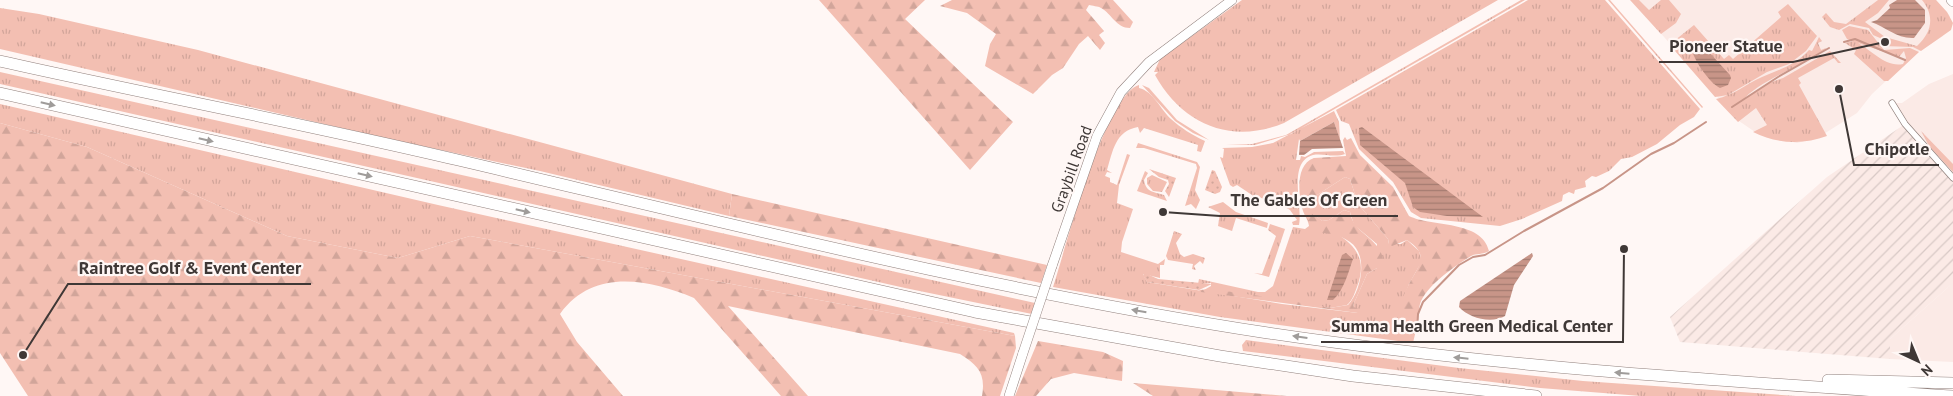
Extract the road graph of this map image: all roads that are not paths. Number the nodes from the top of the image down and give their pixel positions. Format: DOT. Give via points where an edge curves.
graph roads {
  1 [pos="1232,0"];
  2 [pos="0,61"];
  3 [pos="0,93"];
  4 [pos="1892,103"];
  5 [pos="1953,178"];
  6 [pos="1671,377"];
  7 [pos="1953,383"];
  8 [pos="1009,396"];
  9 [pos="1536,396"];
  10 [pos="1953,396"];
  1 -- 8 [label="street, Graybill Road, bridge" via="1149,62 1121,92 1097,136"];
  6 -- 2 [label="highway, one-way" via="1385,349 1268,333 1056,296 757,231 309,126"];
  3 -- 9 [label="highway, one-way" via="975,312 1239,359 1371,378"];
  4 -- 5 [label="street" via="1905,124"];
  6 -- 7 [label="highway"];
  6 -- 10 [label="highway"];
}
